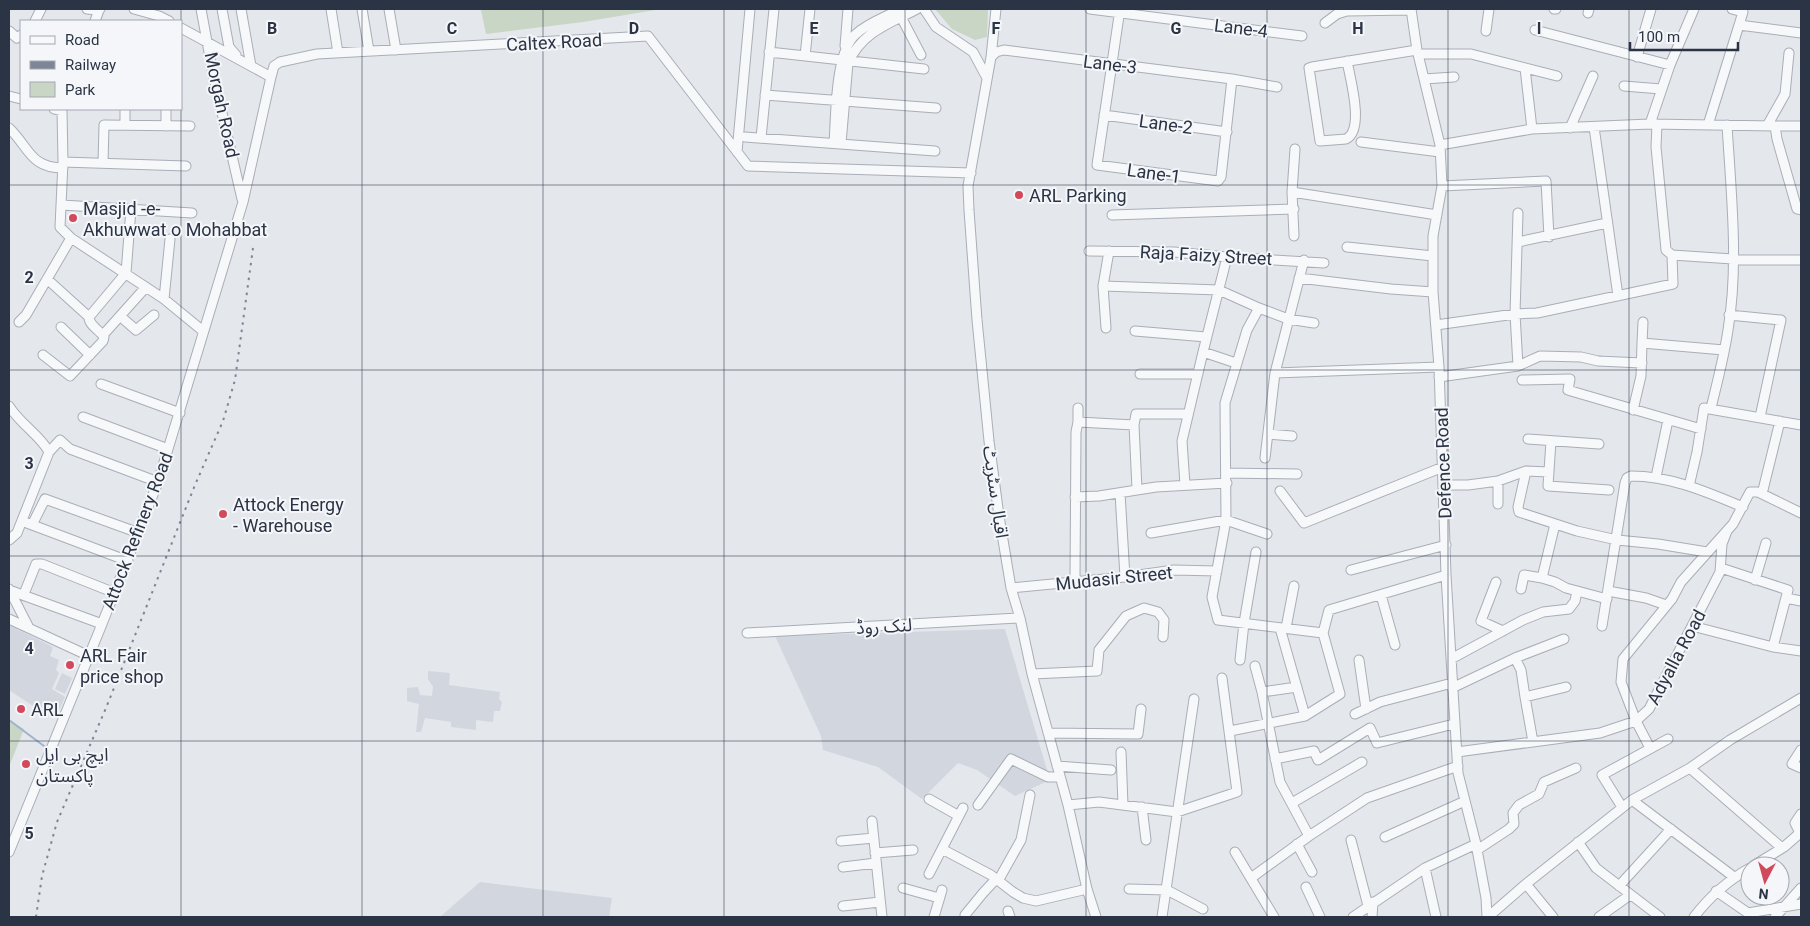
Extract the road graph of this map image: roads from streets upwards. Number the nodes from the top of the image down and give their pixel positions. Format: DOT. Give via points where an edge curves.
graph roads {
  1 [pos="87,9"];
  2 [pos="99,9"];
  3 [pos="134,9"];
  4 [pos="201,9"];
  5 [pos="222,9"];
  6 [pos="241,9"];
  7 [pos="331,9"];
  8 [pos="362,9"];
  9 [pos="389,9"];
  10 [pos="750,9"];
  11 [pos="774,9"];
  12 [pos="810,9"];
  13 [pos="848,9"];
  14 [pos="917,9"];
  15 [pos="924,9"];
  16 [pos="996,9"];
  17 [pos="1090,9"];
  18 [pos="1411,9"];
  19 [pos="1489,9"];
  20 [pos="1651,9"];
  21 [pos="1694,9"];
  22 [pos="1732,9"];
  23 [pos="1743,10"];
  24 [pos="899,11"];
  25 [pos="1120,11"];
  26 [pos="167,20"];
  27 [pos="1325,23"];
  28 [pos="1739,25"];
  29 [pos="182,29"];
  30 [pos="1535,30"];
  31 [pos="9,31"];
  32 [pos="1486,31"];
  33 [pos="1801,33"];
  34 [pos="20,36"];
  35 [pos="1302,36"];
  36 [pos="208,42"];
  37 [pos="845,49"];
  38 [pos="396,50"];
  39 [pos="370,52"];
  40 [pos="769,52"];
  41 [pos="1418,52"];
  42 [pos="338,53"];
  43 [pos="1789,53"];
  44 [pos="921,55"];
  45 [pos="805,56"];
  46 [pos="1638,56"];
  47 [pos="991,57"];
  48 [pos="240,60"];
  49 [pos="845,61"];
  50 [pos="1347,61"];
  51 [pos="1112,64"];
  52 [pos="1670,65"];
  53 [pos="251,66"];
  54 [pos="1525,68"];
  55 [pos="924,69"];
  56 [pos="1557,76"];
  57 [pos="1593,76"];
  58 [pos="271,77"];
  59 [pos="1454,77"];
  60 [pos="987,78"];
  61 [pos="1232,79"];
  62 [pos="1424,79"];
  63 [pos="1624,86"];
  64 [pos="1277,87"];
  65 [pos="1661,89"];
  66 [pos="765,95"];
  67 [pos="841,100"];
  68 [pos="936,108"];
  69 [pos="58,110"];
  70 [pos="124,110"];
  71 [pos="166,110"];
  72 [pos="1104,115"];
  73 [pos="1653,124"];
  74 [pos="125,125"];
  75 [pos="1708,125"];
  76 [pos="1727,125"];
  77 [pos="166,126"];
  78 [pos="190,126"];
  79 [pos="1771,126"];
  80 [pos="1801,126"];
  81 [pos="1594,127"];
  82 [pos="9,128"];
  83 [pos="1570,128"];
  84 [pos="1532,130"];
  85 [pos="1227,132"];
  86 [pos="745,137"];
  87 [pos="761,138"];
  88 [pos="1361,142"];
  89 [pos="837,143"];
  90 [pos="1295,149"];
  91 [pos="1440,149"];
  92 [pos="935,151"];
  93 [pos="737,152"];
  94 [pos="103,163"];
  95 [pos="63,165"];
  96 [pos="186,166"];
  97 [pos="971,173"];
  98 [pos="1442,186"];
  99 [pos="1292,192"];
  100 [pos="243,202"];
  101 [pos="62,205"];
  102 [pos="131,209"];
  103 [pos="1294,209"];
  104 [pos="1801,210"];
  105 [pos="192,213"];
  106 [pos="1518,213"];
  107 [pos="1112,215"];
  108 [pos="1437,215"];
  109 [pos="1606,223"];
  110 [pos="1294,236"];
  111 [pos="1549,237"];
  112 [pos="70,238"];
  113 [pos="170,239"];
  114 [pos="1518,242"];
  115 [pos="1347,247"];
  116 [pos="1109,250"];
  117 [pos="1089,251"];
  118 [pos="1672,255"];
  119 [pos="1433,256"];
  120 [pos="1227,257"];
  121 [pos="1304,260"];
  122 [pos="1733,260"];
  123 [pos="1801,260"];
  124 [pos="1324,263"];
  125 [pos="126,273"];
  126 [pos="1300,278"];
  127 [pos="47,279"];
  128 [pos="1103,286"];
  129 [pos="146,287"];
  130 [pos="1219,290"];
  131 [pos="1433,292"];
  132 [pos="1618,296"];
  133 [pos="164,299"];
  134 [pos="1258,308"];
  135 [pos="1515,314"];
  136 [pos="154,315"];
  137 [pos="1729,315"];
  138 [pos="120,316"];
  139 [pos="89,317"];
  140 [pos="1288,319"];
  141 [pos="19,322"];
  142 [pos="1643,322"];
  143 [pos="1314,323"];
  144 [pos="1436,325"];
  145 [pos="61,327"];
  146 [pos="1106,328"];
  147 [pos="204,331"];
  148 [pos="1135,331"];
  149 [pos="103,335"];
  150 [pos="1206,337"];
  151 [pos="1642,343"];
  152 [pos="1724,350"];
  153 [pos="1203,352"];
  154 [pos="43,355"];
  155 [pos="90,355"];
  156 [pos="1236,363"];
  157 [pos="1642,363"];
  158 [pos="1518,366"];
  159 [pos="1439,372"];
  160 [pos="1274,373"];
  161 [pos="1140,374"];
  162 [pos="1198,374"];
  163 [pos="1522,380"];
  164 [pos="101,384"];
  165 [pos="9,406"];
  166 [pos="1078,408"];
  167 [pos="1711,408"];
  168 [pos="1633,410"];
  169 [pos="180,413"];
  170 [pos="1188,414"];
  171 [pos="84,416"];
  172 [pos="1760,418"];
  173 [pos="1668,420"];
  174 [pos="1780,421"];
  175 [pos="1078,422"];
  176 [pos="1801,425"];
  177 [pos="1134,426"];
  178 [pos="1701,429"];
  179 [pos="1268,434"];
  180 [pos="1292,436"];
  181 [pos="1528,439"];
  182 [pos="1551,440"];
  183 [pos="1600,444"];
  184 [pos="168,449"];
  185 [pos="48,452"];
  186 [pos="1265,458"];
  187 [pos="1443,467"];
  188 [pos="1526,471"];
  189 [pos="1549,472"];
  190 [pos="1297,474"];
  191 [pos="1656,477"];
  192 [pos="1227,478"];
  193 [pos="1498,481"];
  194 [pos="158,482"];
  195 [pos="1185,485"];
  196 [pos="1443,485"];
  197 [pos="1689,486"];
  198 [pos="1137,490"];
  199 [pos="1609,490"];
  200 [pos="1280,491"];
  201 [pos="1120,493"];
  202 [pos="1762,494"];
  203 [pos="1075,497"];
  204 [pos="1498,504"];
  205 [pos="1744,507"];
  206 [pos="1801,513"];
  207 [pos="1226,520"];
  208 [pos="22,521"];
  209 [pos="1555,524"];
  210 [pos="32,525"];
  211 [pos="1727,531"];
  212 [pos="139,533"];
  213 [pos="1151,533"];
  214 [pos="1267,534"];
  215 [pos="9,540"];
  216 [pos="1617,540"];
  217 [pos="1766,543"];
  218 [pos="1446,545"];
  219 [pos="1256,552"];
  220 [pos="1708,552"];
  221 [pos="128,561"];
  222 [pos="1720,568"];
  223 [pos="1351,570"];
  224 [pos="1217,571"];
  225 [pos="1446,575"];
  226 [pos="1125,578"];
  227 [pos="1542,578"];
  228 [pos="1755,580"];
  229 [pos="1079,582"];
  230 [pos="1496,582"];
  231 [pos="1294,586"];
  232 [pos="1011,588"];
  233 [pos="1521,589"];
  234 [pos="9,590"];
  235 [pos="1577,591"];
  236 [pos="115,593"];
  237 [pos="24,594"];
  238 [pos="1381,595"];
  239 [pos="1607,595"];
  240 [pos="1786,598"];
  241 [pos="1801,601"];
  242 [pos="1669,602"];
  243 [pos="1020,618"];
  244 [pos="9,619"];
  245 [pos="1244,623"];
  246 [pos="102,624"];
  247 [pos="28,626"];
  248 [pos="1602,626"];
  249 [pos="1692,626"];
  250 [pos="1283,628"];
  251 [pos="1503,631"];
  252 [pos="747,633"];
  253 [pos="1323,633"];
  254 [pos="1163,637"];
  255 [pos="1564,639"];
  256 [pos="1395,646"];
  257 [pos="1773,647"];
  258 [pos="1801,651"];
  259 [pos="89,656"];
  260 [pos="1515,658"];
  261 [pos="1240,660"];
  262 [pos="1360,660"];
  263 [pos="1451,660"];
  264 [pos="1254,666"];
  265 [pos="1032,674"];
  266 [pos="1222,678"];
  267 [pos="1452,686"];
  268 [pos="1296,687"];
  269 [pos="1566,687"];
  270 [pos="1262,692"];
  271 [pos="1525,697"];
  272 [pos="1801,698"];
  273 [pos="1194,699"];
  274 [pos="1141,709"];
  275 [pos="1366,709"];
  276 [pos="1355,714"];
  277 [pos="1305,716"];
  278 [pos="1636,721"];
  279 [pos="1268,722"];
  280 [pos="1454,724"];
  281 [pos="1230,731"];
  282 [pos="1048,733"];
  283 [pos="1668,739"];
  284 [pos="1533,742"];
  285 [pos="1650,748"];
  286 [pos="1801,750"];
  287 [pos="1121,752"];
  288 [pos="1457,752"];
  289 [pos="1275,759"];
  290 [pos="1362,762"];
  291 [pos="1057,766"];
  292 [pos="1458,766"];
  293 [pos="1576,768"];
  294 [pos="1690,768"];
  295 [pos="1801,768"];
  296 [pos="1111,770"];
  297 [pos="1060,777"];
  298 [pos="1030,795"];
  299 [pos="929,799"];
  300 [pos="1632,800"];
  301 [pos="1465,801"];
  302 [pos="1292,803"];
  303 [pos="1068,805"];
  304 [pos="1124,805"];
  305 [pos="978,806"];
  306 [pos="1142,807"];
  307 [pos="1622,807"];
  308 [pos="1177,812"];
  309 [pos="1801,814"];
  310 [pos="872,822"];
  311 [pos="1671,829"];
  312 [pos="1309,836"];
  313 [pos="1384,837"];
  314 [pos="874,838"];
  315 [pos="841,840"];
  316 [pos="1146,840"];
  317 [pos="1351,840"];
  318 [pos="1578,842"];
  319 [pos="1297,844"];
  320 [pos="1476,847"];
  321 [pos="1782,848"];
  322 [pos="942,849"];
  323 [pos="912,850"];
  324 [pos="9,852"];
  325 [pos="1235,852"];
  326 [pos="875,853"];
  327 [pos="1769,856"];
  328 [pos="876,863"];
  329 [pos="843,867"];
  330 [pos="1425,868"];
  331 [pos="1312,872"];
  332 [pos="1740,873"];
  333 [pos="930,874"];
  334 [pos="1734,877"];
  335 [pos="1251,878"];
  336 [pos="997,880"];
  337 [pos="1526,884"];
  338 [pos="1619,886"];
  339 [pos="1306,887"];
  340 [pos="903,888"];
  341 [pos="1801,888"];
  342 [pos="1088,889"];
  343 [pos="1129,889"];
  344 [pos="1167,890"];
  345 [pos="1716,891"];
  346 [pos="1630,894"];
  347 [pos="1790,900"];
  348 [pos="880,902"];
  349 [pos="1370,904"];
  350 [pos="843,906"];
  351 [pos="1784,906"];
  352 [pos="1203,910"];
  353 [pos="965,915"];
  354 [pos="882,917"];
  355 [pos="934,917"];
  356 [pos="1096,917"];
  357 [pos="1162,917"];
  358 [pos="1274,917"];
  359 [pos="1320,917"];
  360 [pos="1353,917"];
  361 [pos="1372,917"];
  362 [pos="1436,917"];
  363 [pos="1487,917"];
  364 [pos="1553,917"];
  365 [pos="1599,917"];
  366 [pos="1660,917"];
  367 [pos="1694,917"];
  368 [pos="1775,917"];
  1 -- 2 [label="street"];
  3 -- 26 [label="street"];
  4 -- 36 [label="street, Morgah Road"];
  5 -- 48 [label="street" via="229,47"];
  6 -- 53 [label="street"];
  7 -- 42 [label="street"];
  8 -- 39 [label="street"];
  9 -- 38 [label="street"];
  10 -- 93 [label="street"];
  11 -- 40 [label="street"];
  12 -- 45 [label="street"];
  13 -- 37 [label="street"];
  14 -- 24 [label="street"];
  15 -- 60 [label="street" via="936,27 972,52"];
  16 -- 47 [label="street, اقبال سٹریٹ"];
  17 -- 25 [label="street, Lane-4"];
  18 -- 27 [label="street" via="1347,11"];
  18 -- 41 [label="street, Defence Road"];
  19 -- 32 [label="street"];
  20 -- 46 [label="street"];
  21 -- 52 [label="street"];
  22 -- 23 [label="street"];
  23 -- 28 [label="street"];
  24 -- 37 [label="street" via="854,35"];
  24 -- 44 [label="street"];
  24 -- 49 [label="street" via="867,36"];
  25 -- 35 [label="street, Lane-4"];
  25 -- 51 [label="street"];
  28 -- 33 [label="street"];
  28 -- 75 [label="street"];
  29 -- 36 [label="street"];
  30 -- 46 [label="street"];
  31 -- 34 [label="street" via="16,38"];
  36 -- 48 [label="street"];
  36 -- 100 [label="street, Morgah Road"];
  37 -- 49 [label="street"];
  38 -- 39 [label="street, Caltex Road"];
  38 -- 93 [label="street, Caltex Road" via="648,36"];
  39 -- 42 [label="street, Caltex Road"];
  40 -- 45 [label="street"];
  40 -- 66 [label="street"];
  41 -- 50 [label="street"];
  41 -- 54 [label="street" via="1471,54"];
  41 -- 62 [label="street, Defence Road"];
  42 -- 58 [label="street, Caltex Road" via="280,62 274,66"];
  43 -- 79 [label="street" via="1785,94"];
  45 -- 49 [label="street"];
  46 -- 52 [label="street"];
  47 -- 51 [label="street, Lane-3" via="1004,50"];
  47 -- 60 [label="street, اقبال سٹریٹ"];
  48 -- 53 [label="street"];
  49 -- 55 [label="street"];
  49 -- 67 [label="street"];
  50 -- 50 [label="street" via="1309,68 1320,141 1350,138 1354,132 1356,112"];
  51 -- 61 [label="street, Lane-3"];
  51 -- 72 [label="street"];
  52 -- 65 [label="street"];
  53 -- 58 [label="street"];
  54 -- 56 [label="street"];
  54 -- 84 [label="street"];
  57 -- 83 [label="street"];
  58 -- 100 [label="street"];
  59 -- 62 [label="street"];
  60 -- 97 [label="street, اقبال سٹریٹ"];
  61 -- 64 [label="street, Lane-3"];
  61 -- 85 [label="street"];
  62 -- 91 [label="street, Defence Road"];
  63 -- 65 [label="street"];
  65 -- 73 [label="street"];
  66 -- 67 [label="street"];
  66 -- 87 [label="street"];
  67 -- 68 [label="street"];
  67 -- 89 [label="street"];
  69 -- 95 [label="street" via="62,111"];
  70 -- 74 [label="street"];
  71 -- 77 [label="street"];
  72 -- 85 [label="street, Lane-2"];
  72 -- 85 [label="street, Lane-1" via="1097,165 1211,181 1218,181 1221,177"];
  73 -- 75 [label="street"];
  73 -- 81 [label="street"];
  73 -- 118 [label="street" via="1665,247"];
  74 -- 77 [label="street"];
  74 -- 94 [label="street" via="104,125"];
  75 -- 76 [label="street"];
  76 -- 79 [label="street"];
  76 -- 122 [label="street"];
  77 -- 78 [label="street"];
  79 -- 80 [label="street"];
  79 -- 104 [label="street" via="1797,209"];
  81 -- 83 [label="street"];
  81 -- 109 [label="street"];
  82 -- 95 [label="street" via="37,161 52,168"];
  83 -- 84 [label="street"];
  84 -- 91 [label="street"];
  86 -- 87 [label="street"];
  87 -- 89 [label="street"];
  88 -- 91 [label="street"];
  89 -- 92 [label="street"];
  90 -- 99 [label="street"];
  91 -- 98 [label="street, Defence Road"];
  93 -- 97 [label="street, Caltex Road" via="748,166"];
  94 -- 95 [label="street"];
  94 -- 96 [label="street"];
  95 -- 101 [label="street"];
  97 -- 232 [label="street, اقبال سٹریٹ" via="969,219 988,432"];
  98 -- 108 [label="street, Defence Road"];
  98 -- 111 [label="street" via="1546,181"];
  99 -- 103 [label="street"];
  99 -- 108 [label="street"];
  100 -- 147 [label="street, Attock Refinery Road"];
  101 -- 102 [label="street"];
  101 -- 112 [label="street" via="60,227"];
  102 -- 105 [label="street"];
  102 -- 125 [label="street"];
  103 -- 107 [label="street"];
  103 -- 110 [label="street"];
  106 -- 114 [label="street"];
  108 -- 119 [label="street, Defence Road"];
  109 -- 111 [label="street"];
  109 -- 132 [label="street"];
  111 -- 114 [label="street"];
  112 -- 125 [label="street"];
  112 -- 127 [label="street"];
  113 -- 133 [label="street"];
  114 -- 135 [label="street"];
  115 -- 119 [label="street"];
  116 -- 117 [label="street, Raja Faizy Street"];
  116 -- 120 [label="street, Raja Faizy Street"];
  116 -- 128 [label="street"];
  118 -- 122 [label="street"];
  118 -- 132 [label="street" via="1673,284"];
  119 -- 131 [label="street, Defence Road"];
  120 -- 121 [label="street, Raja Faizy Street"];
  120 -- 130 [label="street"];
  121 -- 124 [label="street, Raja Faizy Street"];
  121 -- 126 [label="street"];
  122 -- 123 [label="street"];
  122 -- 137 [label="street"];
  125 -- 129 [label="street"];
  125 -- 139 [label="street"];
  126 -- 131 [label="street"];
  126 -- 140 [label="street"];
  127 -- 139 [label="street"];
  127 -- 141 [label="street"];
  128 -- 130 [label="street"];
  128 -- 146 [label="street"];
  129 -- 133 [label="street"];
  129 -- 138 [label="street"];
  130 -- 134 [label="street"];
  130 -- 150 [label="street"];
  131 -- 144 [label="street, Defence Road"];
  132 -- 135 [label="street" via="1537,313"];
  133 -- 147 [label="street"];
  134 -- 140 [label="street"];
  134 -- 156 [label="street"];
  135 -- 144 [label="street"];
  135 -- 158 [label="street"];
  136 -- 138 [label="street" via="136,330"];
  137 -- 152 [label="street"];
  137 -- 172 [label="street" via="1781,320"];
  138 -- 149 [label="street"];
  139 -- 149 [label="street" via="90,323"];
  140 -- 143 [label="street"];
  140 -- 160 [label="street"];
  142 -- 151 [label="street"];
  144 -- 159 [label="street, Defence Road"];
  145 -- 155 [label="street"];
  147 -- 169 [label="street, Attock Refinery Road"];
  148 -- 150 [label="street"];
  149 -- 155 [label="street" via="103,341"];
  150 -- 153 [label="street"];
  151 -- 152 [label="street"];
  151 -- 157 [label="street"];
  152 -- 167 [label="street"];
  153 -- 156 [label="street"];
  153 -- 162 [label="street"];
  154 -- 155 [label="street" via="70,376"];
  156 -- 192 [label="street" via="1225,403"];
  157 -- 158 [label="street" via="1540,356"];
  157 -- 168 [label="street"];
  158 -- 159 [label="street"];
  159 -- 160 [label="street"];
  159 -- 187 [label="street, Defence Road"];
  160 -- 179 [label="street"];
  161 -- 162 [label="street"];
  162 -- 170 [label="street"];
  163 -- 168 [label="street" via="1570,379 1568,390"];
  164 -- 169 [label="street"];
  165 -- 185 [label="street"];
  166 -- 175 [label="street"];
  167 -- 172 [label="street"];
  167 -- 178 [label="street" via="1704,408"];
  168 -- 173 [label="street"];
  169 -- 184 [label="street, Attock Refinery Road"];
  170 -- 177 [label="street" via="1136,414"];
  170 -- 195 [label="street" via="1182,441"];
  171 -- 184 [label="street"];
  172 -- 174 [label="street"];
  173 -- 178 [label="street"];
  173 -- 191 [label="street"];
  174 -- 176 [label="street"];
  174 -- 202 [label="street"];
  175 -- 177 [label="street"];
  175 -- 203 [label="street"];
  177 -- 198 [label="street"];
  178 -- 197 [label="street"];
  179 -- 180 [label="street"];
  179 -- 186 [label="street"];
  181 -- 182 [label="street"];
  182 -- 183 [label="street"];
  182 -- 189 [label="street"];
  184 -- 194 [label="street, Attock Refinery Road"];
  185 -- 194 [label="street" via="60,440 70,449"];
  185 -- 208 [label="street"];
  187 -- 196 [label="street, Defence Road"];
  187 -- 200 [label="street" via="1304,523"];
  188 -- 189 [label="street"];
  188 -- 193 [label="street"];
  188 -- 209 [label="street" via="1519,512"];
  189 -- 199 [label="street" via="1548,486"];
  190 -- 192 [label="street"];
  191 -- 197 [label="street"];
  191 -- 216 [label="street" via="1627,478"];
  192 -- 195 [label="street"];
  192 -- 207 [label="street"];
  193 -- 196 [label="street"];
  193 -- 204 [label="street"];
  194 -- 212 [label="street, Attock Refinery Road"];
  195 -- 198 [label="street"];
  196 -- 218 [label="street, Defence Road"];
  197 -- 205 [label="street"];
  198 -- 201 [label="street"];
  201 -- 203 [label="street"];
  201 -- 226 [label="street"];
  202 -- 205 [label="street" via="1750,492"];
  202 -- 206 [label="street"];
  203 -- 229 [label="street" via="1075,577"];
  205 -- 211 [label="street"];
  207 -- 213 [label="street"];
  207 -- 214 [label="street"];
  207 -- 224 [label="street"];
  208 -- 210 [label="street"];
  208 -- 215 [label="street" via="17,533"];
  209 -- 216 [label="street"];
  209 -- 227 [label="street"];
  210 -- 212 [label="street" via="45,499"];
  210 -- 221 [label="street"];
  211 -- 220 [label="street"];
  211 -- 222 [label="street, Adyalla Road"];
  212 -- 221 [label="street, Attock Refinery Road"];
  216 -- 220 [label="street"];
  216 -- 239 [label="street"];
  217 -- 228 [label="street"];
  218 -- 223 [label="street"];
  218 -- 225 [label="street, Defence Road"];
  219 -- 245 [label="street"];
  220 -- 242 [label="street" via="1681,582"];
  221 -- 236 [label="street, Attock Refinery Road"];
  222 -- 228 [label="street"];
  222 -- 249 [label="street, Adyalla Road"];
  224 -- 226 [label="street, Mudasir Street" via="1174,570"];
  224 -- 245 [label="street" via="1212,597 1218,620"];
  225 -- 238 [label="street"];
  225 -- 263 [label="street, Defence Road"];
  226 -- 229 [label="street, Mudasir Street"];
  227 -- 233 [label="street" via="1524,575"];
  227 -- 235 [label="street"];
  228 -- 240 [label="street" via="1788,590"];
  229 -- 232 [label="street, Mudasir Street"];
  230 -- 251 [label="street" via="1481,621"];
  231 -- 250 [label="street"];
  232 -- 243 [label="street, اقبال سٹریٹ"];
  234 -- 237 [label="street"];
  234 -- 247 [label="street"];
  235 -- 239 [label="street"];
  235 -- 251 [label="street" via="1576,601 1569,609 1543,612"];
  236 -- 237 [label="street" via="36,564"];
  236 -- 246 [label="street, Attock Refinery Road"];
  237 -- 246 [label="street"];
  238 -- 253 [label="street" via="1329,610"];
  238 -- 256 [label="street"];
  239 -- 242 [label="street"];
  239 -- 248 [label="street"];
  240 -- 241 [label="street"];
  240 -- 257 [label="street"];
  242 -- 278 [label="street" via="1623,659 1621,682"];
  243 -- 252 [label="street, لنک روڈ"];
  243 -- 265 [label="street, اقبال سٹریٹ"];
  244 -- 247 [label="street"];
  245 -- 250 [label="street"];
  245 -- 261 [label="street"];
  246 -- 259 [label="street, Attock Refinery Road"];
  247 -- 259 [label="street"];
  249 -- 257 [label="street"];
  249 -- 278 [label="street, Adyalla Road" via="1650,709"];
  250 -- 253 [label="street"];
  250 -- 268 [label="street"];
  251 -- 263 [label="street"];
  253 -- 277 [label="street" via="1340,694"];
  254 -- 265 [label="street" via="1164,620 1158,612 1144,608 1126,616 1104,643 1099,650 1097,671"];
  255 -- 260 [label="street"];
  257 -- 258 [label="street"];
  259 -- 324 [label="street, Attock Refinery Road"];
  260 -- 267 [label="street"];
  260 -- 271 [label="street" via="1521,670"];
  262 -- 275 [label="street"];
  263 -- 267 [label="street, Defence Road"];
  264 -- 270 [label="street"];
  265 -- 282 [label="street, اقبال سٹریٹ"];
  266 -- 281 [label="street"];
  267 -- 275 [label="street" via="1380,702"];
  267 -- 280 [label="street, Defence Road"];
  268 -- 270 [label="street"];
  268 -- 277 [label="street"];
  269 -- 271 [label="street"];
  270 -- 279 [label="street"];
  271 -- 284 [label="street"];
  272 -- 294 [label="street"];
  273 -- 308 [label="street"];
  274 -- 282 [label="street" via="1138,734"];
  275 -- 276 [label="street"];
  277 -- 279 [label="street"];
  278 -- 284 [label="street, Adyalla Road" via="1600,733"];
  278 -- 285 [label="street"];
  279 -- 281 [label="street"];
  279 -- 289 [label="street"];
  280 -- 288 [label="street, Defence Road"];
  280 -- 289 [label="street" via="1377,743 1370,728 1318,760 1314,751"];
  281 -- 308 [label="street" via="1237,792"];
  282 -- 291 [label="street, اقبال سٹریٹ"];
  283 -- 285 [label="street"];
  284 -- 288 [label="street, Adyalla Road"];
  285 -- 307 [label="street" via="1602,775"];
  286 -- 295 [label="street" via="1792,764"];
  287 -- 304 [label="street"];
  288 -- 292 [label="street, Defence Road"];
  289 -- 302 [label="street" via="1280,782"];
  290 -- 302 [label="street"];
  291 -- 296 [label="street"];
  291 -- 297 [label="street, اقبال سٹریٹ"];
  292 -- 301 [label="street, Defence Road"];
  292 -- 312 [label="street" via="1367,798"];
  293 -- 320 [label="street" via="1544,782 1539,794 1513,813 1514,824 1509,829"];
  294 -- 300 [label="street"];
  294 -- 321 [label="street"];
  297 -- 303 [label="street, اقبال سٹریٹ"];
  297 -- 305 [label="street" via="1048,777 1012,759"];
  298 -- 336 [label="street" via="1021,840"];
  299 -- 322 [label="street" via="961,812"];
  300 -- 307 [label="street"];
  300 -- 311 [label="street"];
  301 -- 313 [label="street"];
  301 -- 320 [label="street, Defence Road"];
  302 -- 312 [label="street"];
  303 -- 304 [label="street" via="1099,802"];
  303 -- 342 [label="street, اقبال سٹریٹ"];
  304 -- 306 [label="street"];
  306 -- 308 [label="street"];
  306 -- 316 [label="street"];
  307 -- 318 [label="street"];
  308 -- 344 [label="street"];
  309 -- 321 [label="street" via="1795,823 1800,833"];
  310 -- 314 [label="street"];
  311 -- 334 [label="street"];
  311 -- 338 [label="street"];
  312 -- 319 [label="street"];
  314 -- 315 [label="street"];
  314 -- 326 [label="street"];
  317 -- 349 [label="street"];
  318 -- 337 [label="street"];
  318 -- 338 [label="street" via="1596,868"];
  319 -- 331 [label="street"];
  319 -- 335 [label="street"];
  320 -- 330 [label="street"];
  320 -- 363 [label="street, Defence Road"];
  321 -- 327 [label="street"];
  322 -- 333 [label="street"];
  322 -- 336 [label="street"];
  323 -- 326 [label="street"];
  325 -- 335 [label="street"];
  326 -- 328 [label="street"];
  328 -- 329 [label="street"];
  328 -- 348 [label="street"];
  330 -- 349 [label="street"];
  330 -- 362 [label="street"];
  332 -- 334 [label="street"];
  334 -- 345 [label="street"];
  335 -- 358 [label="street"];
  336 -- 342 [label="street" via="1018,895 1036,900"];
  336 -- 353 [label="street"];
  337 -- 363 [label="street"];
  337 -- 364 [label="street"];
  338 -- 346 [label="street"];
  339 -- 359 [label="street"];
  340 -- 355 [label="street" via="940,894"];
  341 -- 347 [label="street"];
  342 -- 356 [label="street, اقبال سٹریٹ"];
  343 -- 344 [label="street"];
  344 -- 352 [label="street"];
  344 -- 357 [label="street"];
  345 -- 351 [label="street" via="1748,913"];
  345 -- 367 [label="street"];
  346 -- 365 [label="street"];
  346 -- 366 [label="street"];
  348 -- 350 [label="street"];
  348 -- 354 [label="street"];
  349 -- 360 [label="street"];
  349 -- 361 [label="street"];
  351 -- 368 [label="street"];
}
